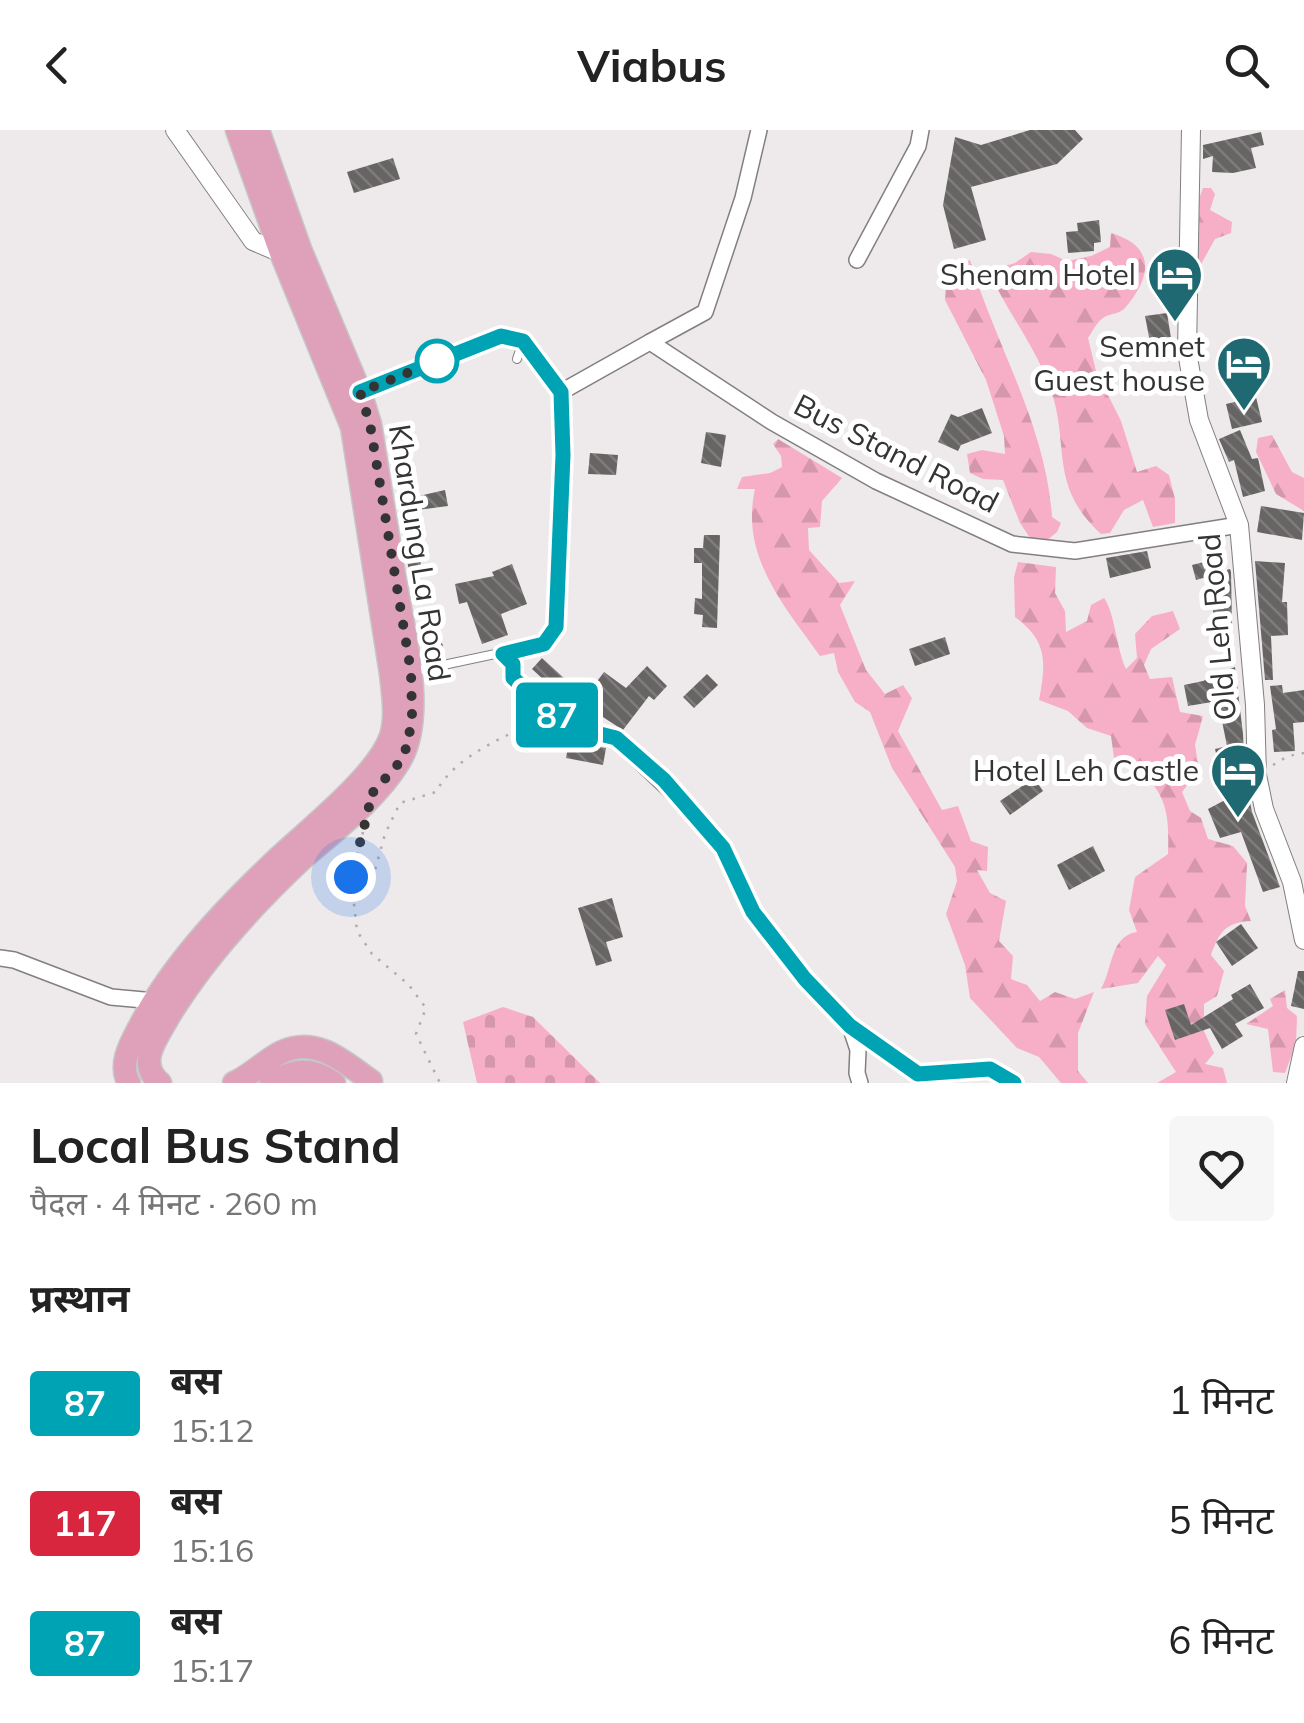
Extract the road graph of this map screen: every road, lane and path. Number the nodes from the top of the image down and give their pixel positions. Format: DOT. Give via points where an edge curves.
graph roads {
  1 [pos="175,130"];
  2 [pos="236,130"];
  3 [pos="258,130"];
  4 [pos="759,130"];
  5 [pos="920,130"];
  6 [pos="1191,130"];
  7 [pos="282,254"];
  8 [pos="857,260"];
  9 [pos="523,341"];
  10 [pos="650,342"];
  11 [pos="517,359"];
  12 [pos="360,392"];
  13 [pos="561,392"];
  14 [pos="1238,525"];
  15 [pos="503,654"];
  16 [pos="411,672"];
  17 [pos="552,713"];
  18 [pos="1304,753"];
  19 [pos="1256,775"];
  20 [pos="367,799"];
  21 [pos="351,877"];
  22 [pos="1304,940"];
  23 [pos="0,958"];
  24 [pos="155,1001"];
  25 [pos="850,1026"];
  26 [pos="1304,1046"];
  27 [pos="371,1080"];
  28 [pos="129,1083"];
  29 [pos="160,1083"];
  30 [pos="234,1083"];
  31 [pos="271,1083"];
  32 [pos="334,1083"];
  33 [pos="440,1083"];
  34 [pos="860,1083"];
  35 [pos="1014,1083"];
  36 [pos="1296,1083"];
  1 -- 7 [label="street" via="254,241"];
  2 -- 7 [label="main road, Khardung La Road"];
  3 -- 12 [label="main road, Khardung La Road"];
  4 -- 10 [label="street" via="705,312"];
  5 -- 8 [label="street" via="918,146"];
  6 -- 14 [label="street, Old Leh Road" via="1187,352 1200,420"];
  7 -- 24 [label="main road, Khardung La Road" via="352,426 391,674 391,735 370,769 239,897"];
  9 -- 11 [label="lane"];
  9 -- 12 [label="lane" via="501,336"];
  9 -- 13 [label="lane"];
  10 -- 13 [label="street"];
  10 -- 14 [label="street, Bus Stand Road" via="876,481 1012,544 1075,551"];
  12 -- 16 [label="main road, Khardung La Road"];
  13 -- 15 [label="lane" via="556,627 544,644"];
  14 -- 19 [label="street, Old Leh Road"];
  15 -- 16 [label="lane"];
  15 -- 17 [label="street" via="513,664 513,678"];
  16 -- 20 [label="main road, Khardung La Road" via="408,744"];
  17 -- 21 [label="path" via="482,750 436,792 400,803 372,881"];
  17 -- 25 [label="street" via="616,738 664,780 723,848 753,912"];
  18 -- 19 [label="path"];
  19 -- 22 [label="street, Old Leh Road"];
  20 -- 21 [label="path"];
  20 -- 29 [label="main road, Khardung La Road" via="251,910 190,984 150,1050 151,1075"];
  21 -- 33 [label="path" via="357,931 426,1008 416,1034"];
  23 -- 24 [label="street" via="111,998"];
  24 -- 28 [label="main road, Khardung La Road" via="125,1059"];
  25 -- 34 [label="street"];
  25 -- 35 [label="street" via="918,1074 990,1069"];
  26 -- 36 [label="street"];
  27 -- 30 [label="main road" via="340,1058 304,1046"];
  31 -- 32 [label="main road" via="308,1070"];
}
